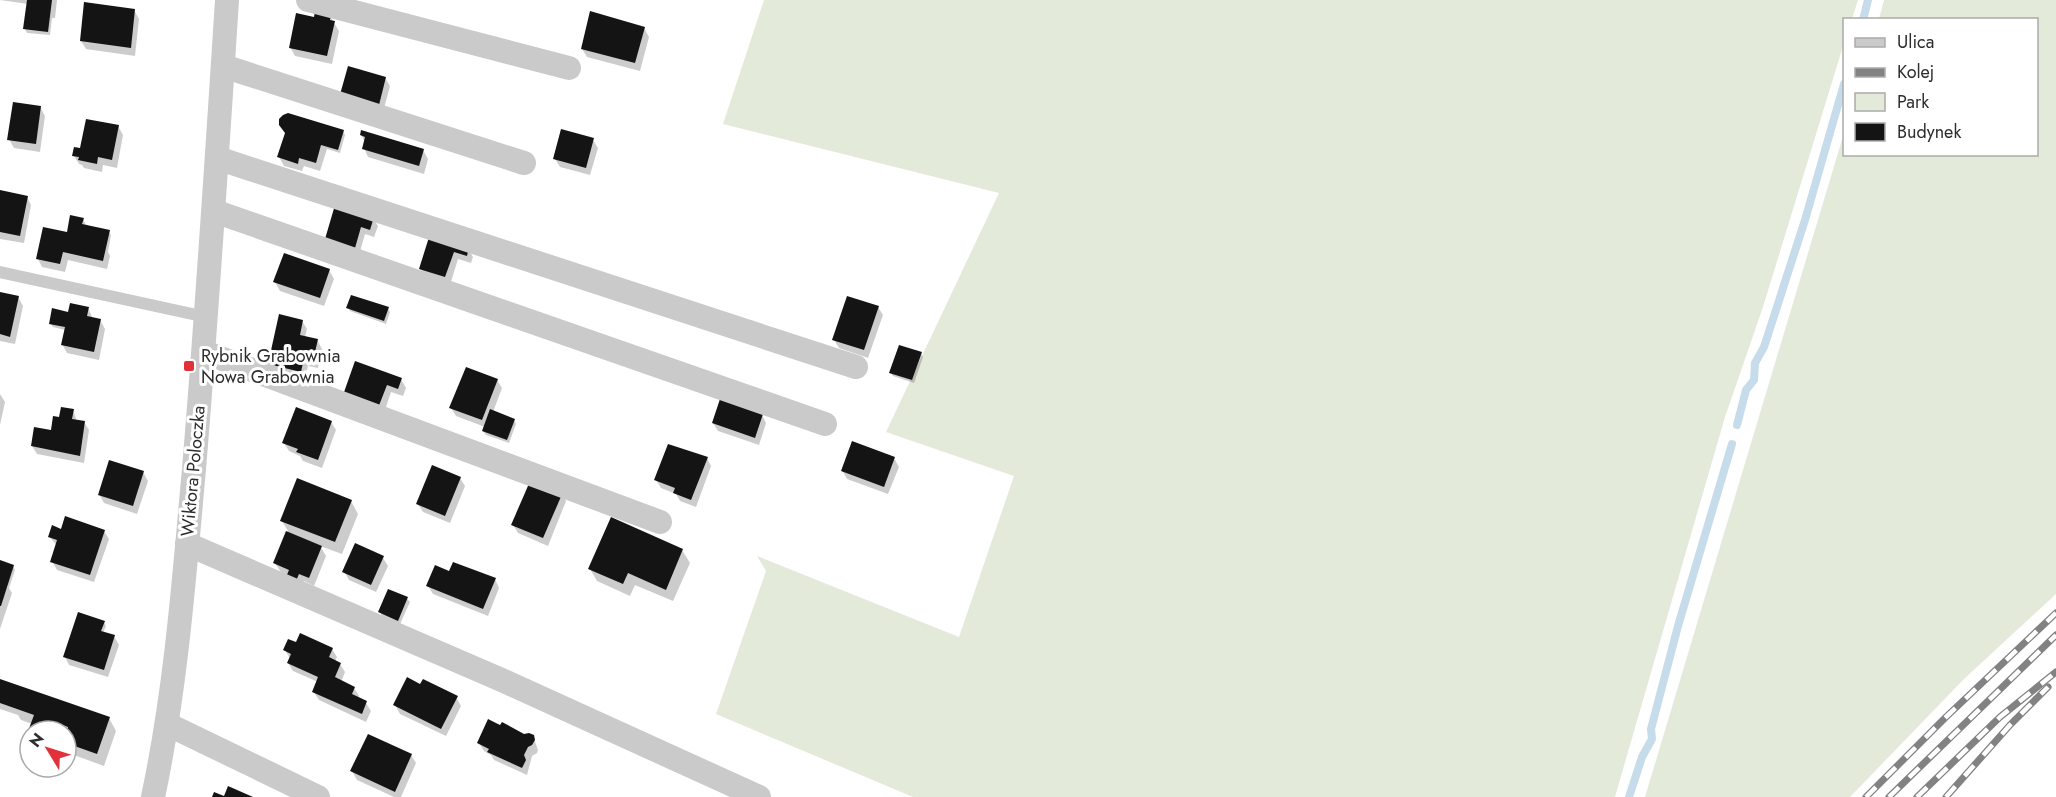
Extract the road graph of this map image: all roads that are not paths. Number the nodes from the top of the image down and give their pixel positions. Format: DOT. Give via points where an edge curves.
graph roads {
  1 [pos="227,0"];
  2 [pos="308,0"];
  3 [pos="223,66"];
  4 [pos="569,68"];
  5 [pos="217,158"];
  6 [pos="524,163"];
  7 [pos="214,211"];
  8 [pos="0,272"];
  9 [pos="206,317"];
  10 [pos="204,352"];
  11 [pos="856,367"];
  12 [pos="825,424"];
  13 [pos="660,522"];
  14 [pos="187,544"];
  15 [pos="166,724"];
  16 [pos="153,797"];
  17 [pos="318,797"];
  18 [pos="759,797"];
  1 -- 3 [label="street, Wiktora Poloczka"];
  2 -- 4 [label="street"];
  3 -- 5 [label="street, Wiktora Poloczka"];
  3 -- 6 [label="street"];
  5 -- 7 [label="street, Wiktora Poloczka"];
  5 -- 11 [label="street"];
  7 -- 9 [label="street, Wiktora Poloczka"];
  7 -- 12 [label="street"];
  8 -- 9 [label="lane"];
  9 -- 10 [label="street, Wiktora Poloczka"];
  10 -- 13 [label="street"];
  10 -- 14 [label="street, Wiktora Poloczka"];
  14 -- 15 [label="street, Wiktora Poloczka"];
  14 -- 18 [label="street" via="493,676"];
  15 -- 16 [label="street, Wiktora Poloczka"];
  15 -- 17 [label="street"];
}
